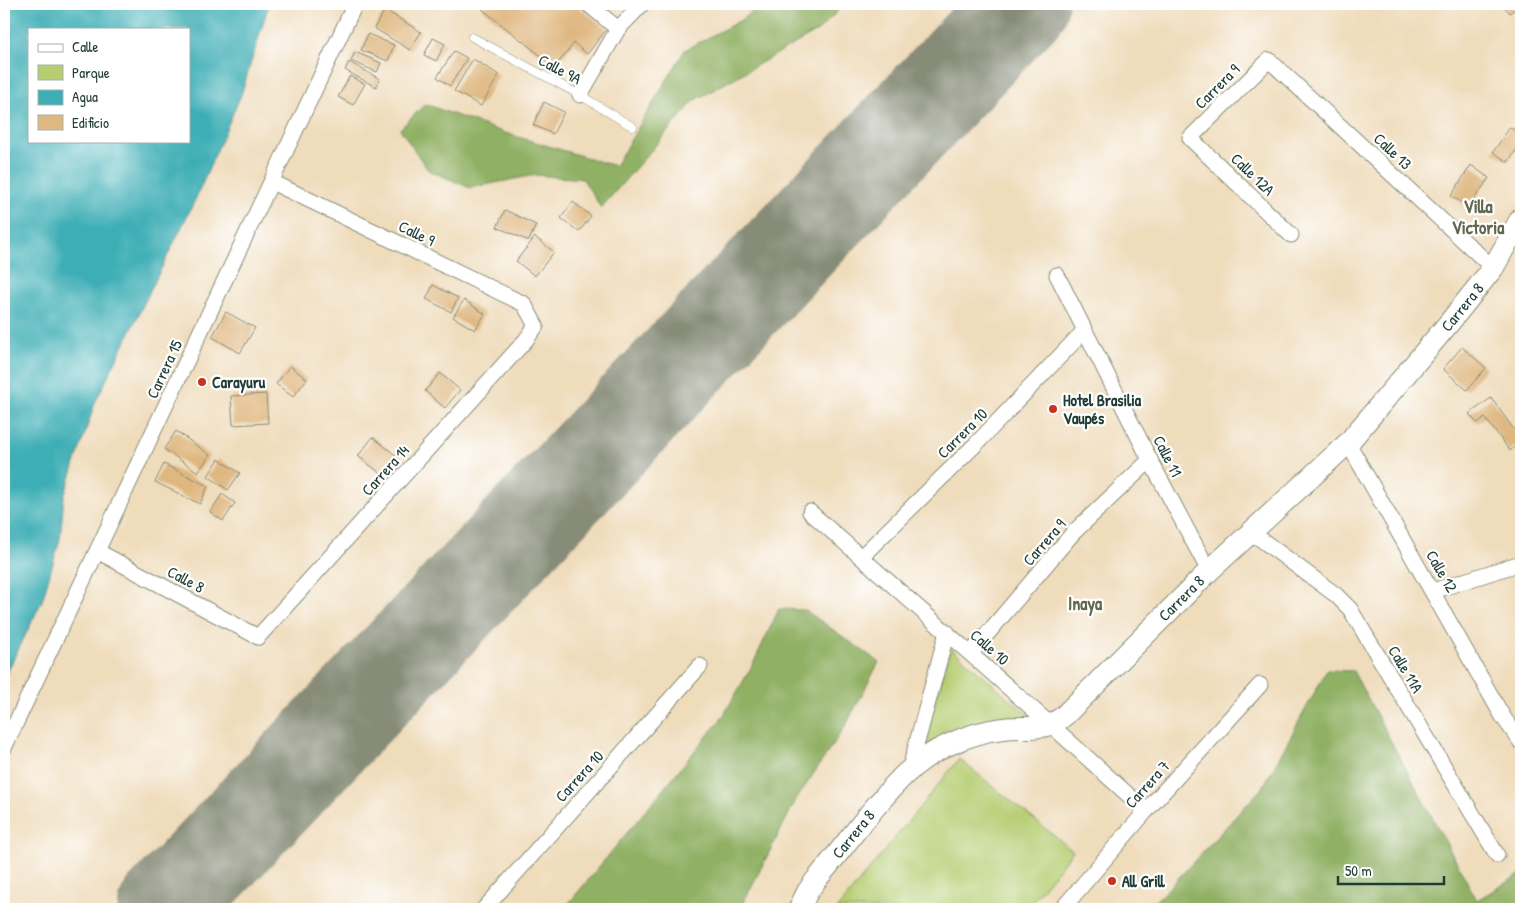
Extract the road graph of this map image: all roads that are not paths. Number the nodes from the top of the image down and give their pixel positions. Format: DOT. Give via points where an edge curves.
graph roads {
  1 [pos="355,4"];
  2 [pos="588,4"];
  3 [pos="642,4"];
  4 [pos="618,29"];
  5 [pos="472,37"];
  6 [pos="1269,60"];
  7 [pos="580,95"];
  8 [pos="633,127"];
  9 [pos="1190,138"];
  10 [pos="272,182"];
  11 [pos="1521,218"];
  12 [pos="1291,235"];
  13 [pos="1492,268"];
  14 [pos="1057,275"];
  15 [pos="536,326"];
  16 [pos="1084,331"];
  17 [pos="1348,443"];
  18 [pos="1150,460"];
  19 [pos="810,512"];
  20 [pos="1251,532"];
  21 [pos="97,551"];
  22 [pos="862,557"];
  23 [pos="1521,563"];
  24 [pos="1208,571"];
  25 [pos="1433,591"];
  26 [pos="946,632"];
  27 [pos="258,637"];
  28 [pos="971,653"];
  29 [pos="700,666"];
  30 [pos="1260,685"];
  31 [pos="1051,724"];
  32 [pos="1521,742"];
  33 [pos="4,748"];
  34 [pos="910,768"];
  35 [pos="1146,811"];
  36 [pos="1497,855"];
  37 [pos="484,909"];
  38 [pos="799,909"];
  39 [pos="1062,909"];
  1 -- 10 [label="street, Carrera 15"];
  2 -- 4 [label="street"];
  3 -- 4 [label="street"];
  4 -- 7 [label="street"];
  5 -- 7 [label="lane, Calle 9A"];
  6 -- 9 [label="street, Carrera 9"];
  6 -- 13 [label="street, Calle 13"];
  7 -- 8 [label="lane, Calle 9A"];
  9 -- 12 [label="street, Calle 12A"];
  10 -- 15 [label="street, Calle 9" via="524,304"];
  10 -- 21 [label="street, Carrera 15"];
  11 -- 13 [label="street, Carrera 8"];
  13 -- 17 [label="street, Carrera 8"];
  14 -- 16 [label="street, Calle 11"];
  15 -- 27 [label="street, Carrera 14"];
  16 -- 18 [label="street, Calle 11"];
  16 -- 22 [label="street, Carrera 10"];
  17 -- 20 [label="street, Carrera 8"];
  17 -- 25 [label="street, Calle 12"];
  18 -- 24 [label="street, Calle 11"];
  18 -- 28 [label="street, Carrera 9" via="1074,533"];
  19 -- 22 [label="street, Calle 10"];
  20 -- 24 [label="street, Carrera 8"];
  20 -- 36 [label="street, Calle 11A" via="1350,609"];
  21 -- 27 [label="street, Calle 8"];
  21 -- 33 [label="street, Carrera 15"];
  22 -- 26 [label="street, Calle 10"];
  23 -- 25 [label="street"];
  24 -- 31 [label="street, Carrera 8" via="1065,715"];
  25 -- 32 [label="street, Calle 12" via="1503,717"];
  26 -- 28 [label="street, Calle 10"];
  26 -- 34 [label="street"];
  28 -- 31 [label="street, Calle 10"];
  29 -- 37 [label="street, Carrera 10"];
  30 -- 35 [label="street, Carrera 7"];
  31 -- 34 [label="street, Carrera 8" via="974,735 948,745"];
  31 -- 35 [label="street, Calle 10"];
  34 -- 38 [label="street, Carrera 8" via="816,880"];
  35 -- 39 [label="street, Carrera 7"];
}
